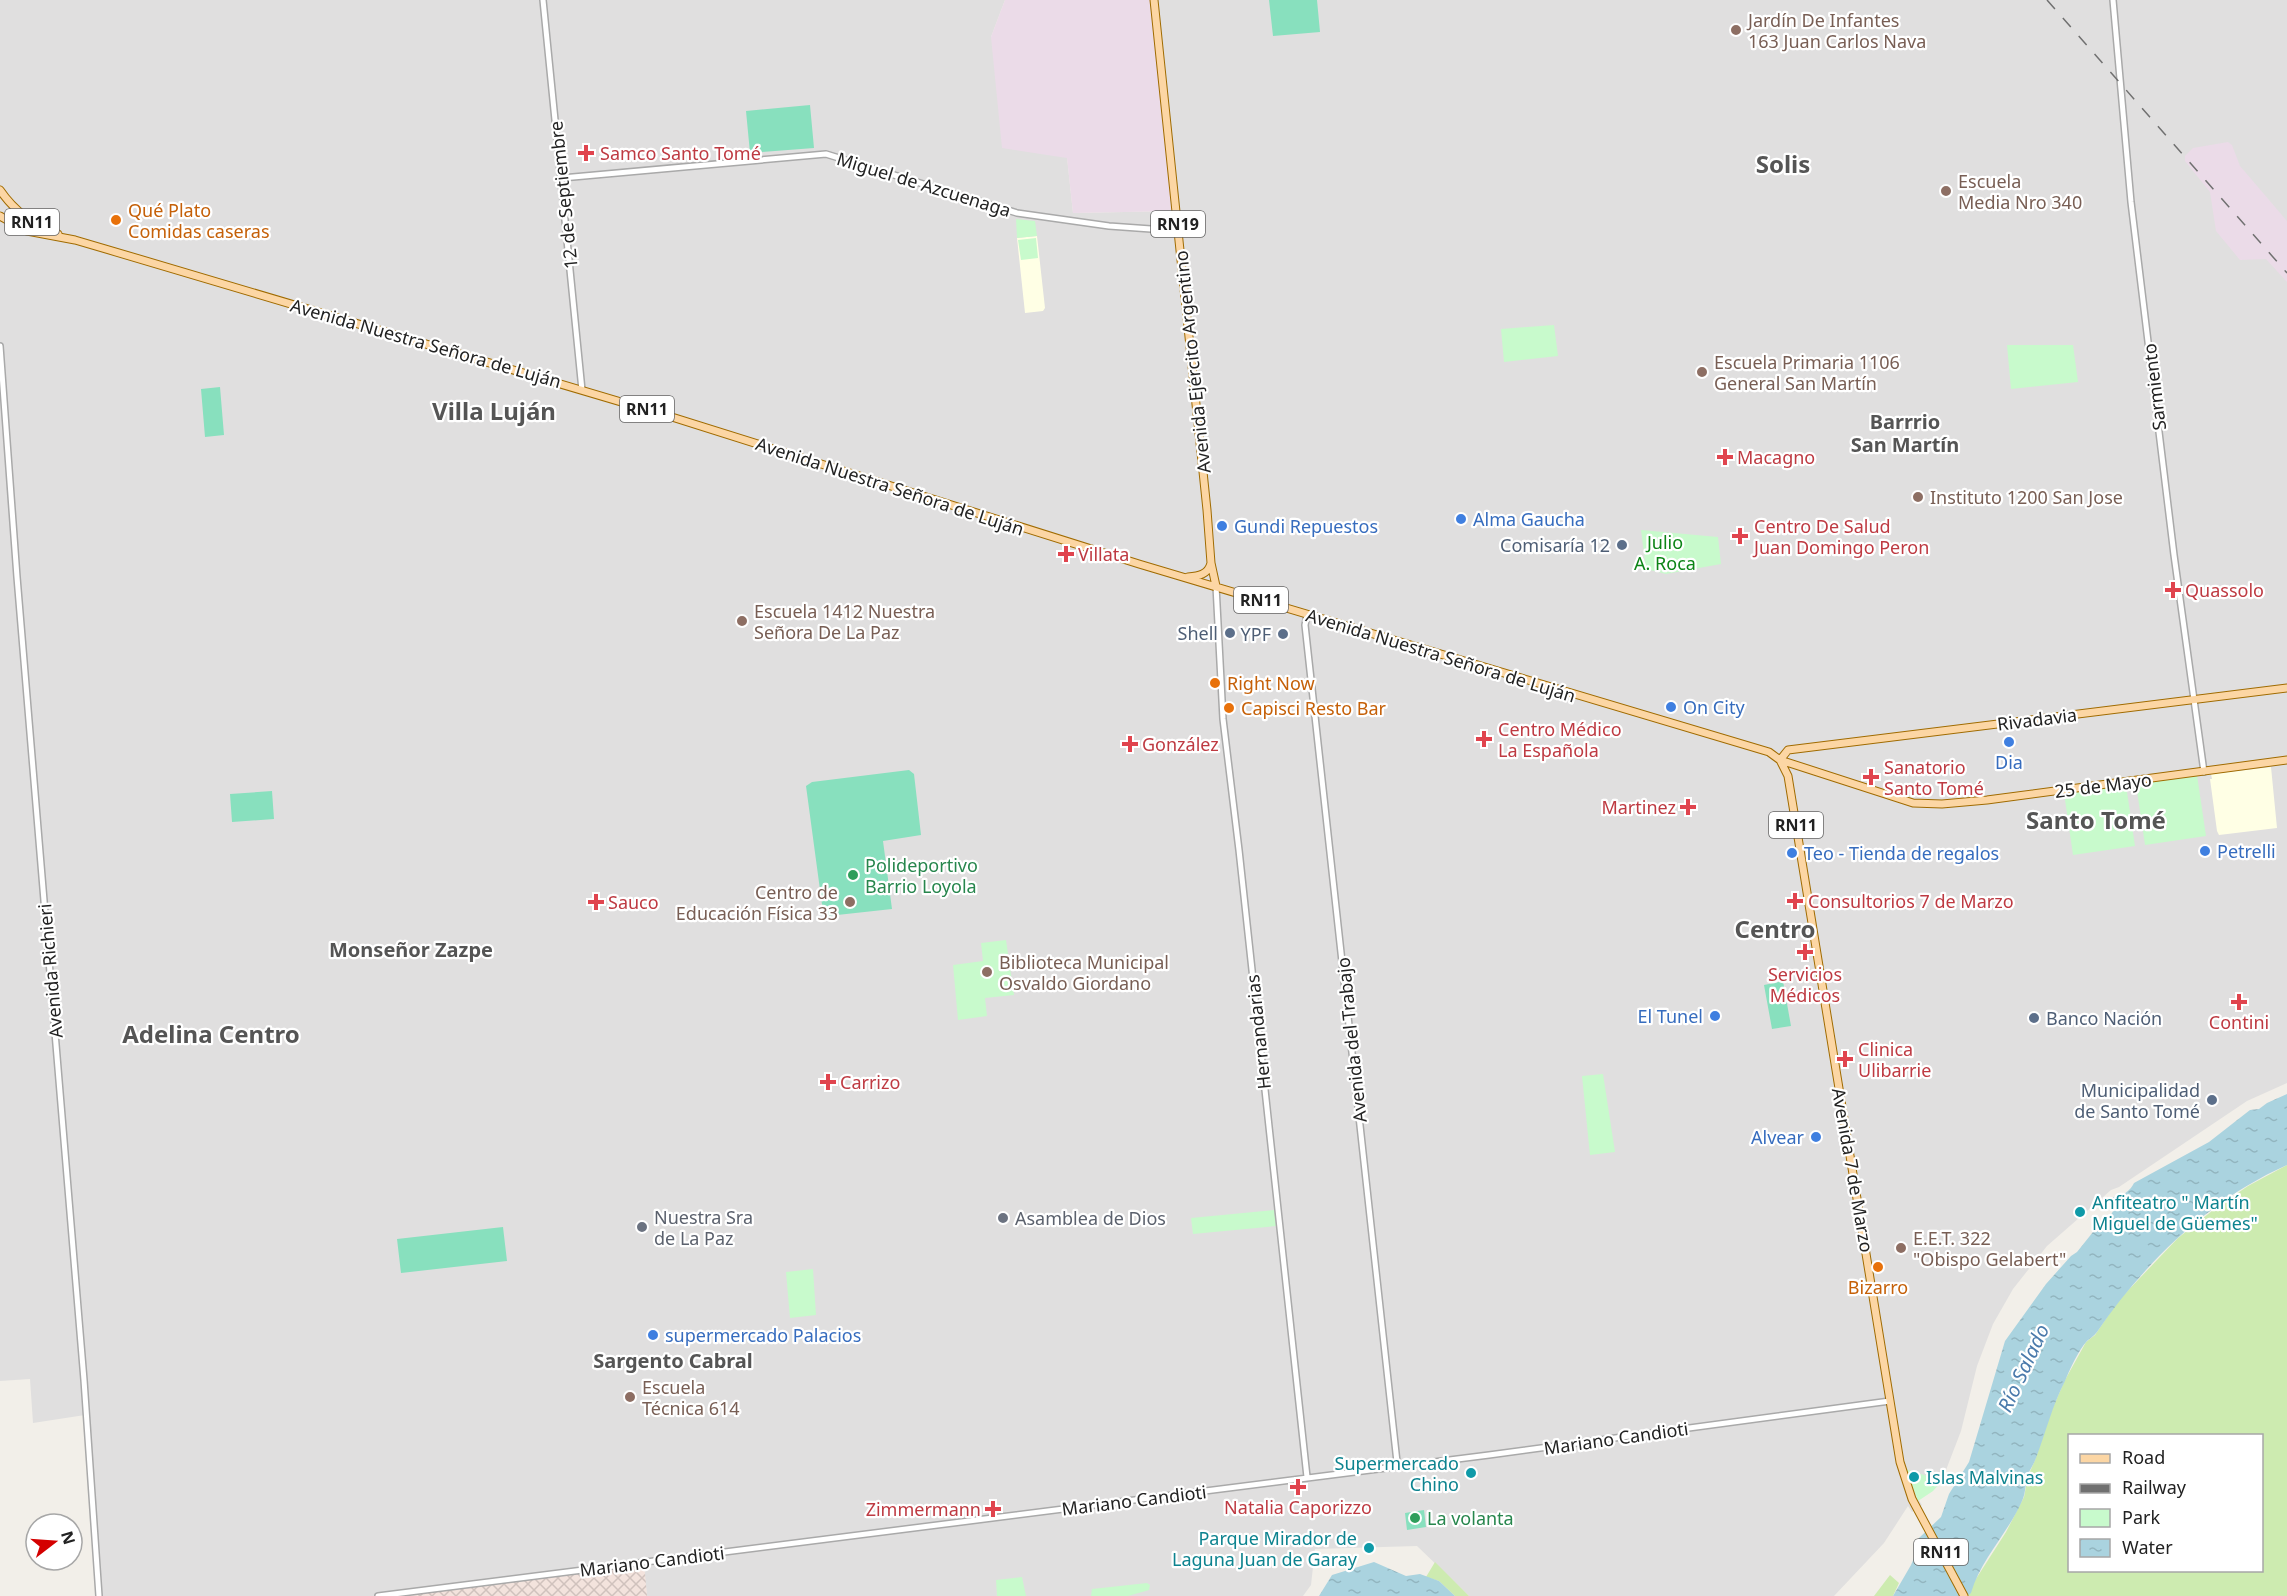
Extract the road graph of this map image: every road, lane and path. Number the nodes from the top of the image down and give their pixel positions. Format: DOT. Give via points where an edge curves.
graph roads {
  1 [pos="543,0"];
  2 [pos="1154,0"];
  3 [pos="2113,0"];
  4 [pos="562,178"];
  5 [pos="0,190"];
  6 [pos="15,210"];
  7 [pos="2,218"];
  8 [pos="1179,231"];
  9 [pos="75,240"];
  10 [pos="0,346"];
  11 [pos="582,390"];
  12 [pos="1207,510"];
  13 [pos="1211,563"];
  14 [pos="1185,577"];
  15 [pos="1216,586"];
  16 [pos="1307,615"];
  17 [pos="2287,688"];
  18 [pos="2193,699"];
  19 [pos="1780,760"];
  20 [pos="2287,760"];
  21 [pos="2204,772"];
  22 [pos="1890,1401"];
  23 [pos="1396,1466"];
  24 [pos="1308,1477"];
  25 [pos="99,1596"];
  26 [pos="378,1596"];
  27 [pos="1964,1596"];
  1 -- 4 [label="street, 12 de Septiembre"];
  2 -- 8 [label="main road, Avenida Ejército Argentino / RN19"];
  3 -- 18 [label="street, Sarmiento" via="2132,202"];
  4 -- 8 [label="street, Miguel de Azcuenaga" via="826,154 1017,213"];
  4 -- 11 [label="street, 12 de Septiembre"];
  5 -- 6 [label="main road, RN11"];
  6 -- 7 [label="main road, RN11" via="14,218"];
  6 -- 9 [label="main road, RN11" via="42,227"];
  7 -- 9 [label="main road, Avenida Nuestra Señora de Luján / RN11" via="36,234"];
  8 -- 12 [label="main road, Avenida Ejército Argentino / RN19"];
  9 -- 11 [label="main road, Avenida Nuestra Señora de Luján / RN11"];
  10 -- 25 [label="street, Avenida Richieri"];
  11 -- 14 [label="main road, Avenida Nuestra Señora de Luján / RN11"];
  12 -- 13 [label="main road, Avenida Ejército Argentino / RN19"];
  12 -- 15 [label="main road, Avenida Ejército Argentino / RN19"];
  13 -- 14 [label="main road" via="1203,574"];
  13 -- 15 [label="main road, Avenida Ejército Argentino / RN19"];
  14 -- 15 [label="main road, Avenida Nuestra Señora de Luján / RN11"];
  15 -- 16 [label="main road, Avenida Nuestra Señora de Luján / RN11"];
  15 -- 24 [label="street, Hernandarias" via="1226,752"];
  16 -- 19 [label="main road, Avenida Nuestra Señora de Luján / RN11" via="1769,752"];
  16 -- 23 [label="street, Avenida del Trabajo"];
  17 -- 18 [label="main road, Rivadavia"];
  18 -- 19 [label="main road, Rivadavia" via="1788,750"];
  18 -- 21 [label="street, Sarmiento"];
  19 -- 21 [label="main road, 25 de Mayo" via="1904,801 1925,804 1987,800"];
  19 -- 22 [label="main road, Avenida 7 de Marzo / RN11" via="1788,776"];
  20 -- 21 [label="main road, 25 de Mayo"];
  22 -- 23 [label="street, Mariano Candioti"];
  22 -- 27 [label="main road, Avenida 7 de Marzo / RN11" via="1901,1466 1917,1508"];
  23 -- 24 [label="street, Mariano Candioti"];
  24 -- 26 [label="street, Mariano Candioti"];
}
